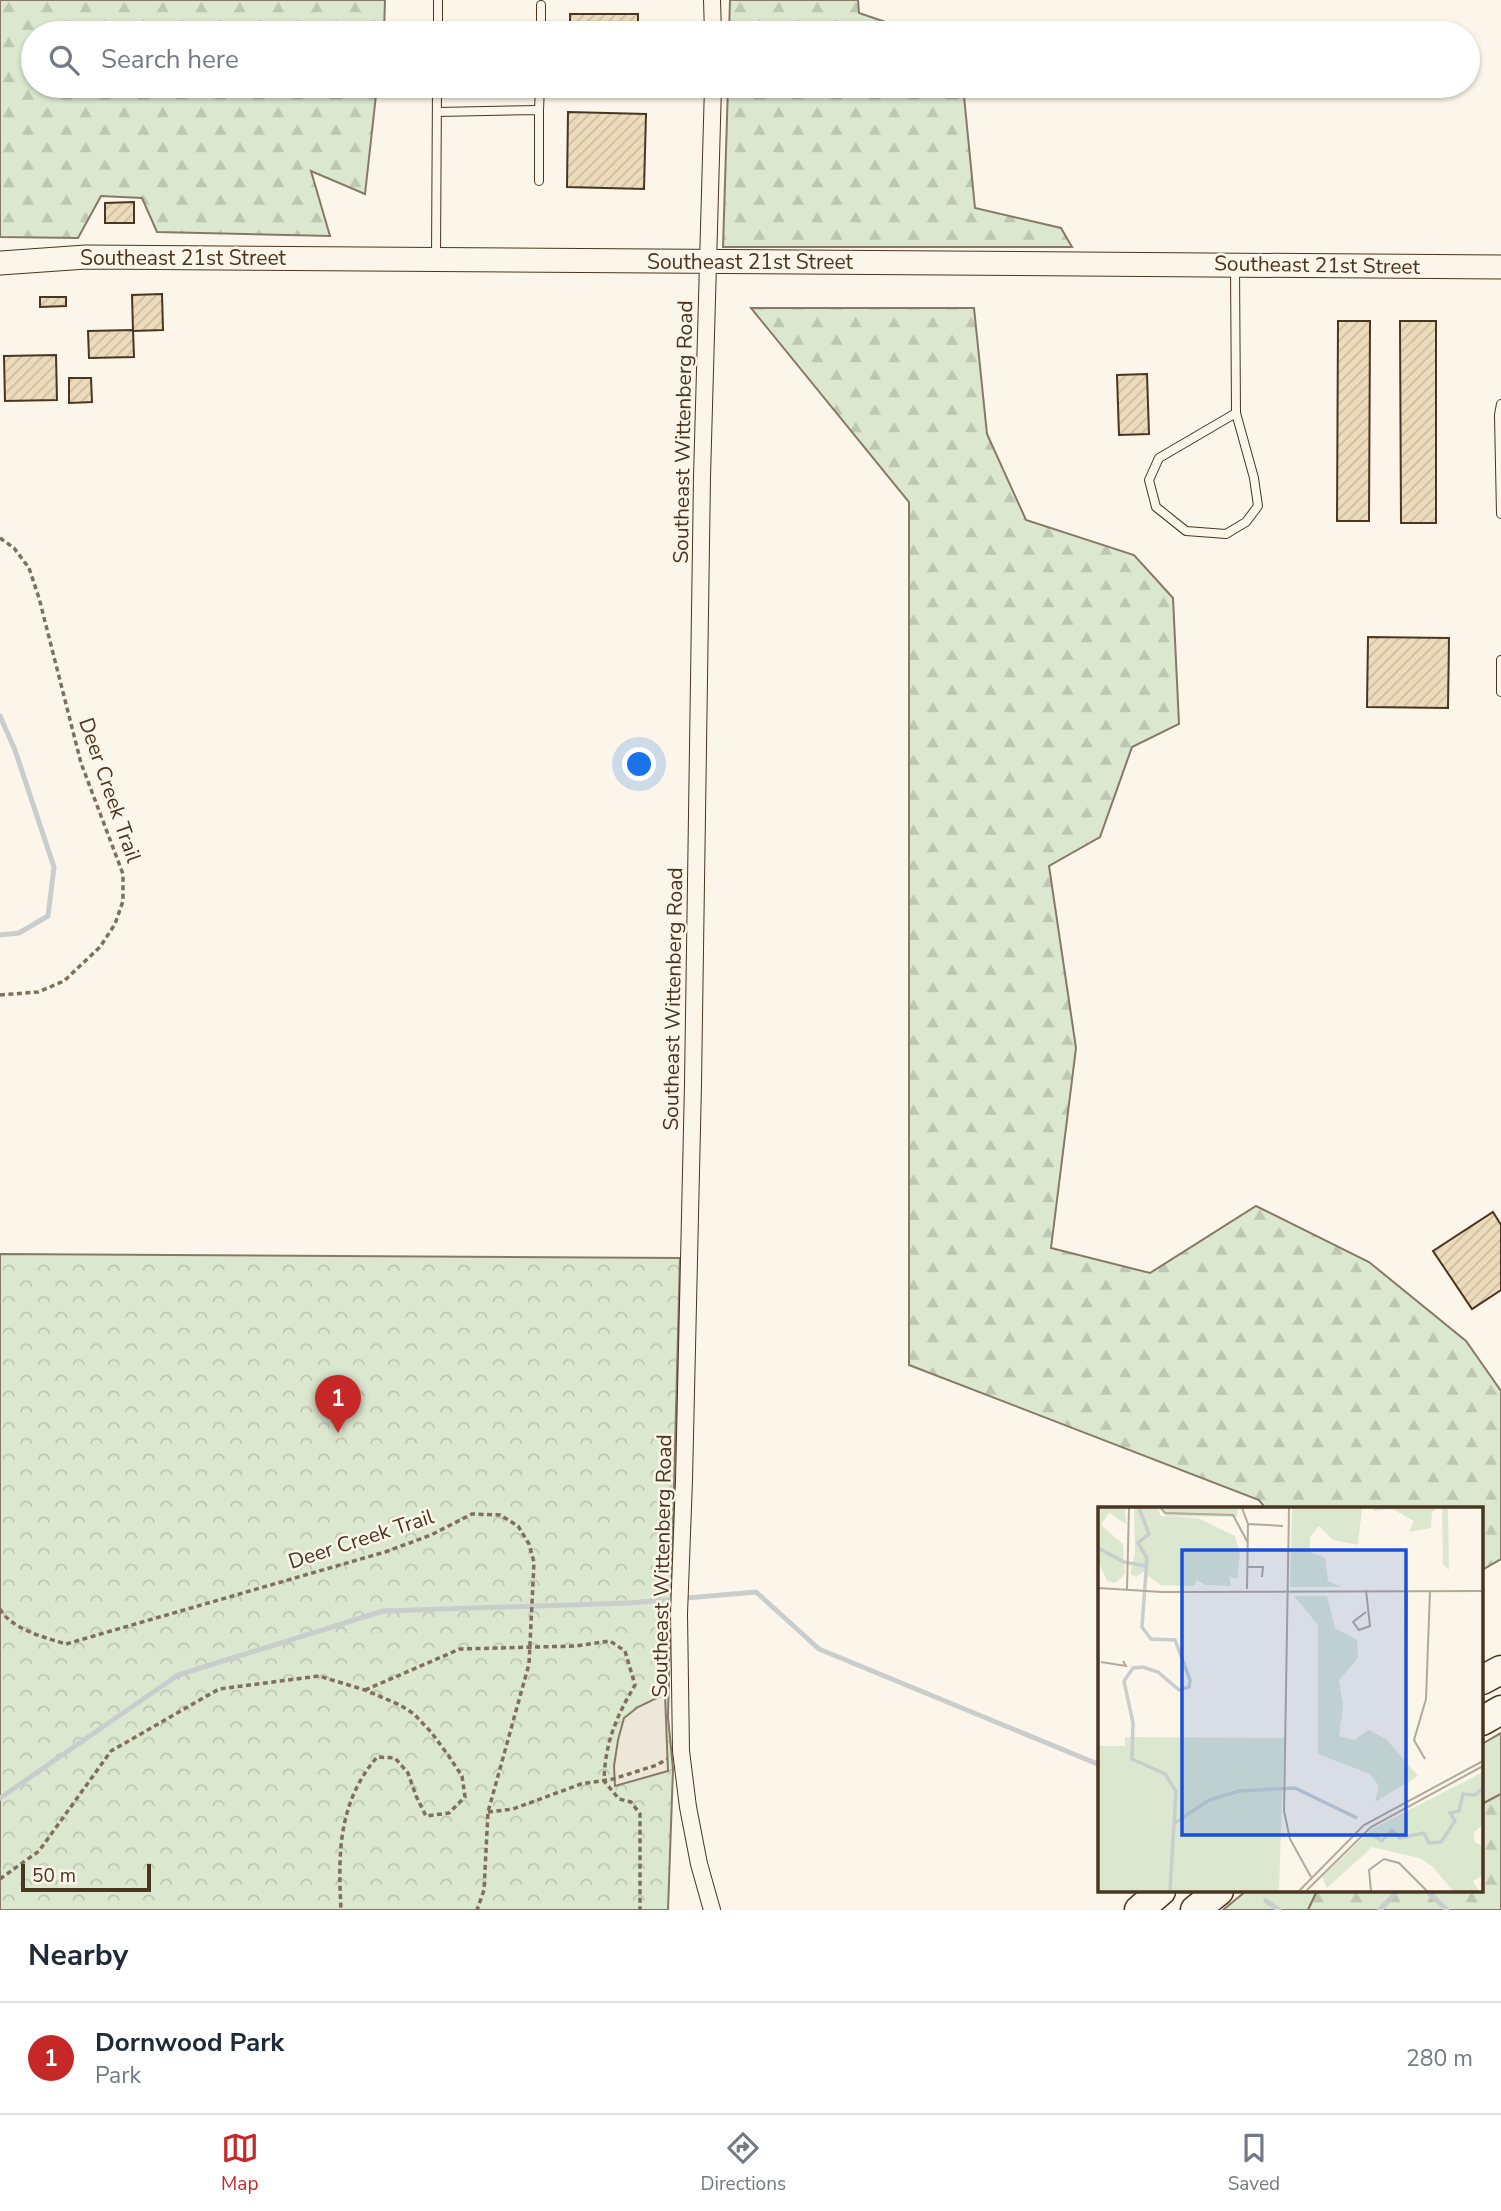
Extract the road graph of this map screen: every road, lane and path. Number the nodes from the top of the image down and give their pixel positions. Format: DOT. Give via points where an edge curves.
graph roads {
  1 [pos="438,0"];
  2 [pos="712,0"];
  3 [pos="541,5"];
  4 [pos="438,21"];
  5 [pos="541,21"];
  6 [pos="713,21"];
  7 [pos="438,98"];
  8 [pos="540,98"];
  9 [pos="713,98"];
  10 [pos="540,110"];
  11 [pos="437,112"];
  12 [pos="539,181"];
  13 [pos="436,261"];
  14 [pos="708,261"];
  15 [pos="0,263"];
  16 [pos="1235,264"];
  17 [pos="1501,267"];
  18 [pos="1501,404"];
  19 [pos="1236,413"];
  20 [pos="1501,514"];
  21 [pos="0,538"];
  22 [pos="1501,660"];
  23 [pos="1501,692"];
  24 [pos="0,995"];
  25 [pos="0,1609"];
  26 [pos="530,1645"];
  27 [pos="1501,1670"];
  28 [pos="1484,1679"];
  29 [pos="365,1690"];
  30 [pos="1501,1710"];
  31 [pos="1484,1720"];
  32 [pos="681,1751"];
  33 [pos="604,1781"];
  34 [pos="488,1812"];
  35 [pos="0,1879"];
  36 [pos="1160,1892"];
  37 [pos="1218,1892"];
  38 [pos="341,1910"];
  39 [pos="477,1910"];
  40 [pos="640,1910"];
  41 [pos="712,1910"];
  42 [pos="1139,1910"];
  43 [pos="1195,1910"];
  1 -- 4 [label="lane"];
  2 -- 6 [label="street"];
  3 -- 5 [label="lane"];
  7 -- 11 [label="lane"];
  8 -- 10 [label="lane"];
  9 -- 14 [label="street, Southeast Wittenberg Road"];
  10 -- 11 [label="lane"];
  10 -- 12 [label="lane"];
  11 -- 13 [label="lane"];
  13 -- 14 [label="street, Southeast 21st Street"];
  13 -- 15 [label="street, Southeast 21st Street" via="86,257"];
  14 -- 16 [label="street, Southeast 21st Street"];
  14 -- 32 [label="street, Southeast Wittenberg Road" via="679,1614"];
  16 -- 17 [label="street, Southeast 21st Street"];
  16 -- 19 [label="lane"];
  18 -- 20 [label="lane"];
  19 -- 19 [label="lane" via="1258,506 1246,522 1226,534 1186,531 1156,507 1149,480 1158,458"];
  21 -- 24 [label="path, Deer Creek Trail" via="29,568 36,588 81,763 123,874 123,901 116,924 100,947 64,981 38,992"];
  22 -- 23 [label="lane"];
  25 -- 26 [label="path, Deer Creek Trail" via="29,1632 66,1644 385,1552 472,1514 500,1515 517,1526 534,1562"];
  26 -- 29 [label="path" via="460,1648"];
  26 -- 33 [label="path" via="610,1641 625,1651 635,1685 610,1737"];
  26 -- 34 [label="path, Deer Creek Trail" via="529,1664"];
  27 -- 28 [label="highway"];
  29 -- 35 [label="path" via="319,1676 219,1689 111,1751 39,1851"];
  29 -- 38 [label="path" via="407,1710 431,1732 462,1776 464,1797 449,1814 426,1816 408,1773 394,1758 377,1757 361,1776 343,1829 338,1863"];
  30 -- 31 [label="highway"];
  32 -- 33 [label="path" via="657,1765"];
  32 -- 41 [label="street, Southeast Wittenberg Road" via="699,1864"];
  33 -- 34 [label="path" via="581,1784 513,1809"];
  33 -- 40 [label="path" via="640,1814"];
  34 -- 39 [label="path, Deer Creek Trail" via="484,1890"];
  36 -- 42 [label="highway"];
  37 -- 43 [label="highway"];
}
